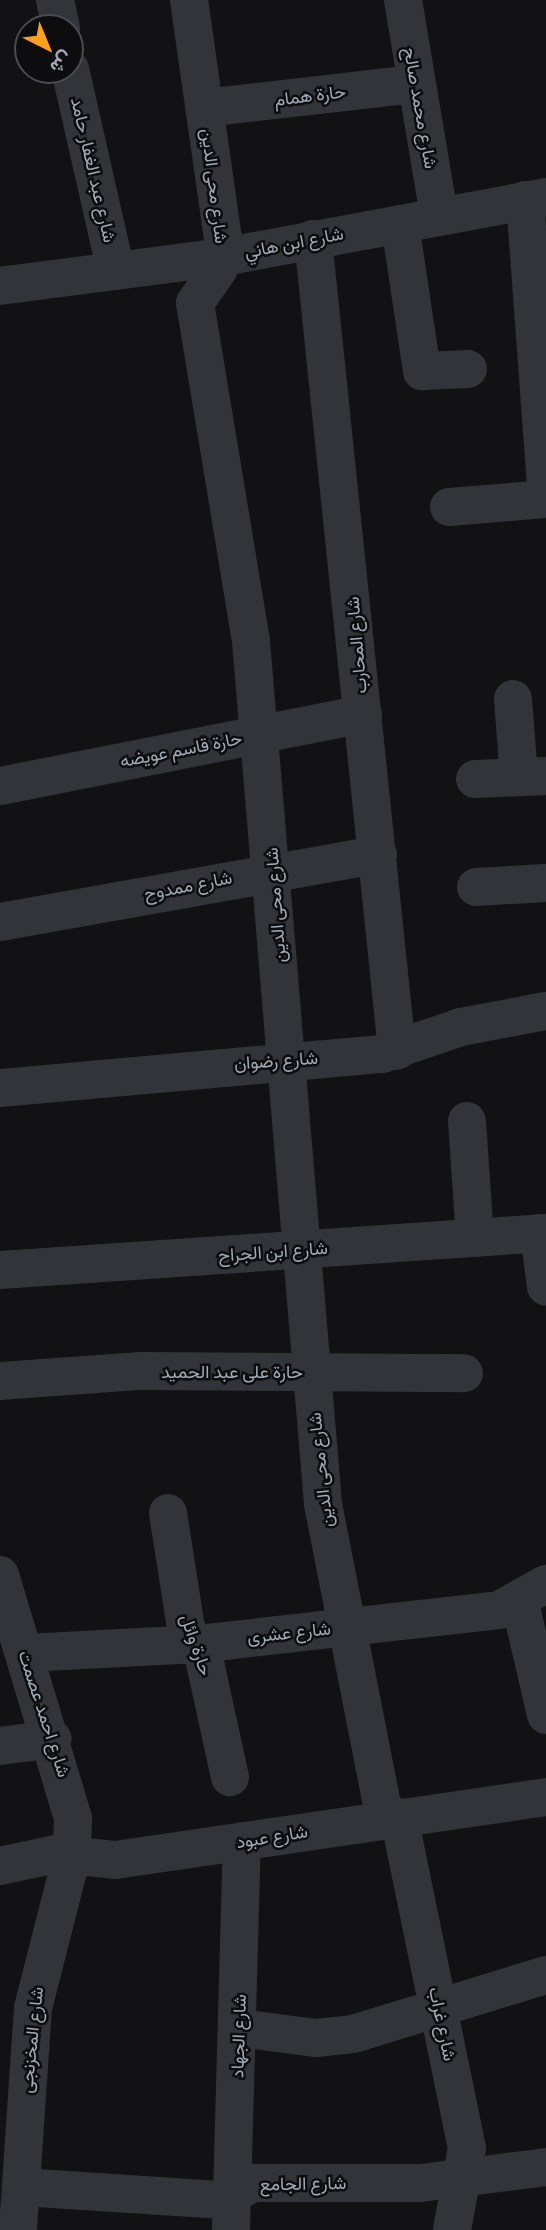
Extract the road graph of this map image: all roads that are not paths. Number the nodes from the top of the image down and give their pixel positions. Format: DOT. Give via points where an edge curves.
graph roads {
  1 [pos="189,0"];
  2 [pos="403,0"];
  3 [pos="73,84"];
  4 [pos="415,84"];
  5 [pos="204,108"];
  6 [pos="536,199"];
  7 [pos="439,216"];
  8 [pos="400,224"];
  9 [pos="313,239"];
  10 [pos="223,257"];
  11 [pos="116,271"];
  12 [pos="0,286"];
  13 [pos="468,369"];
  14 [pos="544,436"];
  15 [pos="546,487"];
  16 [pos="546,499"];
  17 [pos="449,507"];
  18 [pos="513,699"];
  19 [pos="363,714"];
  20 [pos="260,734"];
  21 [pos="532,777"];
  22 [pos="475,779"];
  23 [pos="0,786"];
  24 [pos="378,855"];
  25 [pos="274,870"];
  26 [pos="546,883"];
  27 [pos="476,887"];
  28 [pos="0,922"];
  29 [pos="546,1012"];
  30 [pos="397,1051"];
  31 [pos="287,1058"];
  32 [pos="0,1088"];
  33 [pos="467,1121"];
  34 [pos="543,1233"];
  35 [pos="475,1238"];
  36 [pos="299,1251"];
  37 [pos="0,1270"];
  38 [pos="546,1287"];
  39 [pos="311,1372"];
  40 [pos="464,1373"];
  41 [pos="0,1381"];
  42 [pos="168,1513"];
  43 [pos="0,1576"];
  44 [pos="533,1593"];
  45 [pos="346,1627"];
  46 [pos="198,1644"];
  47 [pos="25,1653"];
  48 [pos="546,1715"];
  49 [pos="53,1739"];
  50 [pos="0,1746"];
  51 [pos="230,1777"];
  52 [pos="546,1797"];
  53 [pos="392,1818"];
  54 [pos="242,1841"];
  55 [pos="72,1855"];
  56 [pos="0,1866"];
  57 [pos="546,1975"];
  58 [pos="439,2010"];
  59 [pos="17,2011"];
  60 [pos="239,2028"];
  61 [pos="546,2167"];
  62 [pos="459,2180"];
  63 [pos="22,2187"];
  64 [pos="232,2213"];
  65 [pos="18,2230"];
  66 [pos="452,2230"];
  1 -- 5 [label="street, شارع محى الدين"];
  2 -- 4 [label="street, شارع محمد صالح"];
  3 -- 11 [label="street, شارع عبد الغفار حامد"];
  4 -- 5 [label="street, حارة همام"];
  4 -- 7 [label="street, شارع محمد صالح"];
  5 -- 10 [label="street, شارع محى الدين"];
  6 -- 7 [label="street, شارع ابن هاني"];
  6 -- 14 [label="street"];
  7 -- 8 [label="street, شارع ابن هاني"];
  8 -- 9 [label="street, شارع ابن هاني"];
  8 -- 13 [label="street" via="422,372"];
  9 -- 10 [label="street, شارع ابن هاني"];
  9 -- 19 [label="street, شارع المحارب"];
  10 -- 11 [label="street, شارع ابن هاني"];
  10 -- 20 [label="street, شارع محى الدين" via="195,303"];
  11 -- 12 [label="street, شارع ابن هاني"];
  14 -- 15 [label="street"];
  16 -- 17 [label="street"];
  18 -- 21 [label="street"];
  19 -- 20 [label="street, حارة قاسم عويضه"];
  19 -- 24 [label="street, شارع المحارب"];
  20 -- 23 [label="street, حارة قاسم عويضه"];
  20 -- 25 [label="street, شارع محى الدين"];
  21 -- 22 [label="street"];
  24 -- 25 [label="street, شارع ممدوح"];
  24 -- 30 [label="street, شارع المحارب"];
  25 -- 28 [label="street, شارع ممدوح"];
  25 -- 31 [label="street, شارع محى الدين"];
  26 -- 27 [label="street"];
  29 -- 30 [label="street, شارع رضوان" via="451,1029"];
  30 -- 31 [label="street, شارع رضوان"];
  31 -- 32 [label="street, شارع رضوان"];
  31 -- 36 [label="street, شارع محى الدين"];
  33 -- 35 [label="street"];
  34 -- 35 [label="street, شارع ابن الجراح"];
  34 -- 38 [label="street"];
  35 -- 36 [label="street, شارع ابن الجراح"];
  36 -- 37 [label="street, شارع ابن الجراح"];
  36 -- 39 [label="street, شارع محى الدين"];
  39 -- 40 [label="street, حارة على عبد الحميد"];
  39 -- 41 [label="street, حارة على عبد الحميد" via="141,1371"];
  39 -- 45 [label="street, شارع محى الدين" via="326,1522"];
  42 -- 46 [label="street, حارة وائل" via="186,1628"];
  43 -- 47 [label="street, شارع احمد عصمت"];
  44 -- 45 [label="street, شارع عشرى"];
  44 -- 48 [label="street"];
  45 -- 46 [label="street, شارع عشرى"];
  45 -- 53 [label="street, شارع محى الدين"];
  46 -- 47 [label="street, شارع عشرى"];
  46 -- 51 [label="street, حارة وائل"];
  47 -- 49 [label="street, شارع احمد عصمت"];
  49 -- 50 [label="street"];
  49 -- 55 [label="street, شارع احمد عصمت" via="71,1801"];
  52 -- 53 [label="street, شارع عبود"];
  53 -- 54 [label="street, شارع عبود"];
  53 -- 58 [label="street, شارع غراب"];
  54 -- 55 [label="street, شارع عبود" via="100,1861"];
  54 -- 60 [label="street, شارع الجهاد"];
  55 -- 56 [label="street, شارع عبود"];
  55 -- 59 [label="street, شارع المخزنجى"];
  57 -- 58 [label="street"];
  58 -- 60 [label="street" via="335,2037"];
  58 -- 62 [label="street, شارع غراب" via="467,2148"];
  59 -- 63 [label="street, شارع المخزنجى"];
  60 -- 64 [label="street, شارع الجهاد"];
  61 -- 62 [label="street, شارع الجامع"];
  62 -- 64 [label="street, شارع الجامع" via="260,2183"];
  62 -- 66 [label="street, شارع غراب"];
  63 -- 64 [label="street, شارع الجامع"];
  63 -- 65 [label="street, شارع المخزنجى"];
}
